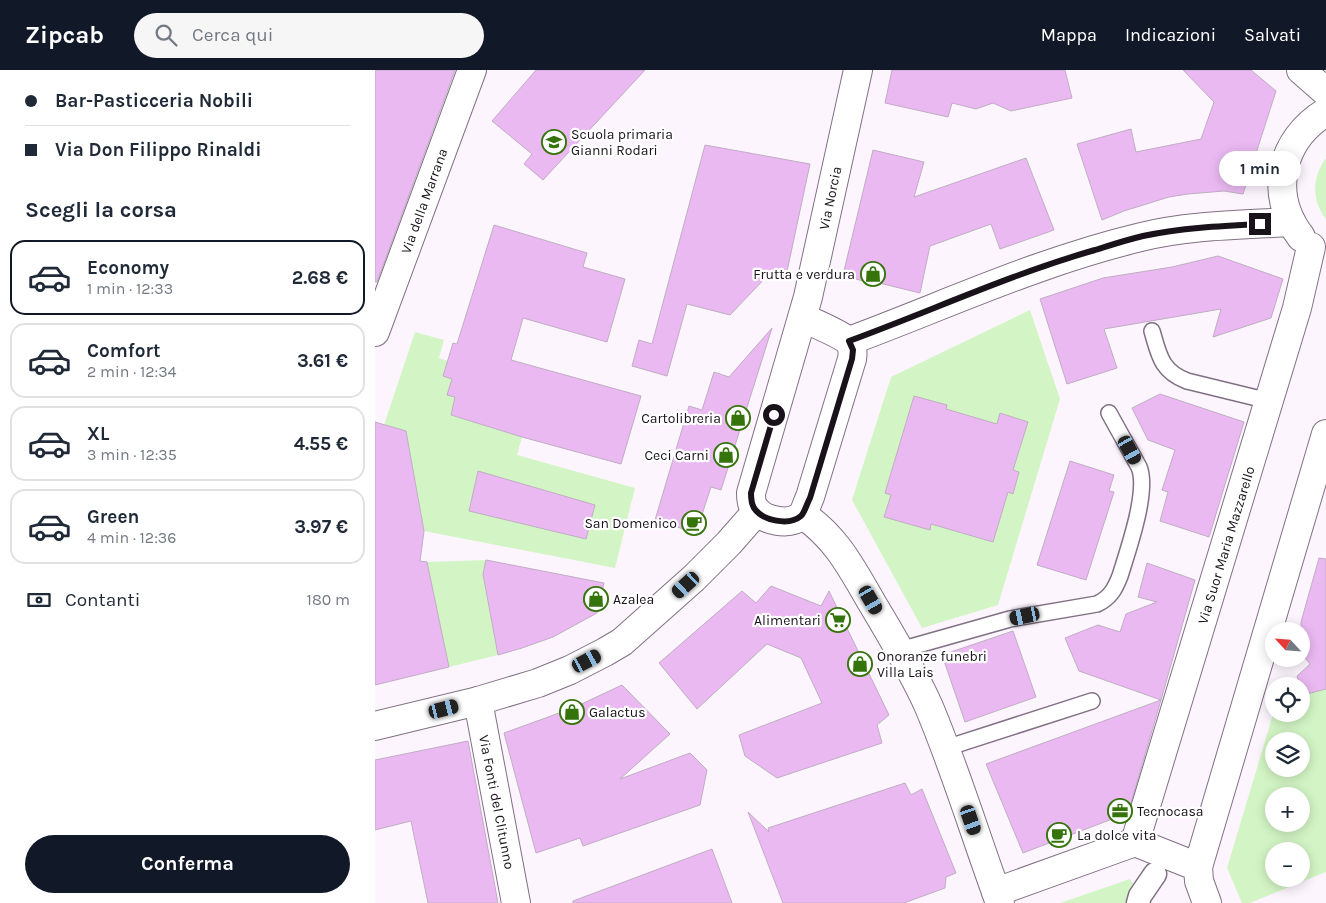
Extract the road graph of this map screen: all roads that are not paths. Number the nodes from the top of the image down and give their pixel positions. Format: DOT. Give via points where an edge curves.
graph roads {
  1 [pos="472,70"];
  2 [pos="858,70"];
  3 [pos="1301,70"];
  4 [pos="1326,92"];
  5 [pos="1326,112"];
  6 [pos="1291,222"];
  7 [pos="1319,252"];
  8 [pos="801,322"];
  9 [pos="1152,331"];
  10 [pos="375,332"];
  11 [pos="849,341"];
  12 [pos="1269,401"];
  13 [pos="1109,413"];
  14 [pos="1326,434"];
  15 [pos="757,511"];
  16 [pos="803,515"];
  17 [pos="900,650"];
  18 [pos="478,701"];
  19 [pos="1093,701"];
  20 [pos="375,726"];
  21 [pos="946,748"];
  22 [pos="1135,842"];
  23 [pos="1198,866"];
  24 [pos="1155,874"];
  25 [pos="998,898"];
  26 [pos="516,903"];
  27 [pos="1138,903"];
  28 [pos="1207,903"];
  1 -- 10 [label="street, Via della Marrana"];
  2 -- 8 [label="street, Via Norcia"];
  3 -- 4 [label="street"];
  5 -- 6 [label="street" via="1300,133 1285,163 1283,197"];
  6 -- 7 [label="street"];
  6 -- 11 [label="street" via="1214,226 1142,236 1011,277"];
  7 -- 12 [label="street, Via Suor Maria Mazzarello" via="1297,308"];
  8 -- 11 [label="street" via="817,323"];
  8 -- 15 [label="street, Via Norcia" via="751,493 753,507"];
  9 -- 12 [label="lane" via="1161,361 1172,374 1187,381"];
  11 -- 16 [label="street" via="852,359"];
  12 -- 22 [label="street, Via Suor Maria Mazzarello"];
  13 -- 17 [label="lane" via="1135,459 1143,484 1123,567 1111,594 1097,604 1010,619"];
  14 -- 23 [label="street"];
  15 -- 16 [label="street" via="777,521 795,520"];
  15 -- 18 [label="street" via="694,578 622,642 554,677"];
  16 -- 17 [label="street" via="820,527 835,544"];
  17 -- 21 [label="street"];
  18 -- 20 [label="street"];
  18 -- 26 [label="street, Via Fonti del Clitunno"];
  19 -- 21 [label="lane"];
  21 -- 25 [label="street"];
  22 -- 23 [label="street"];
  22 -- 25 [label="street"];
  23 -- 28 [label="street" via="1199,882"];
  24 -- 27 [label="street"];
}
